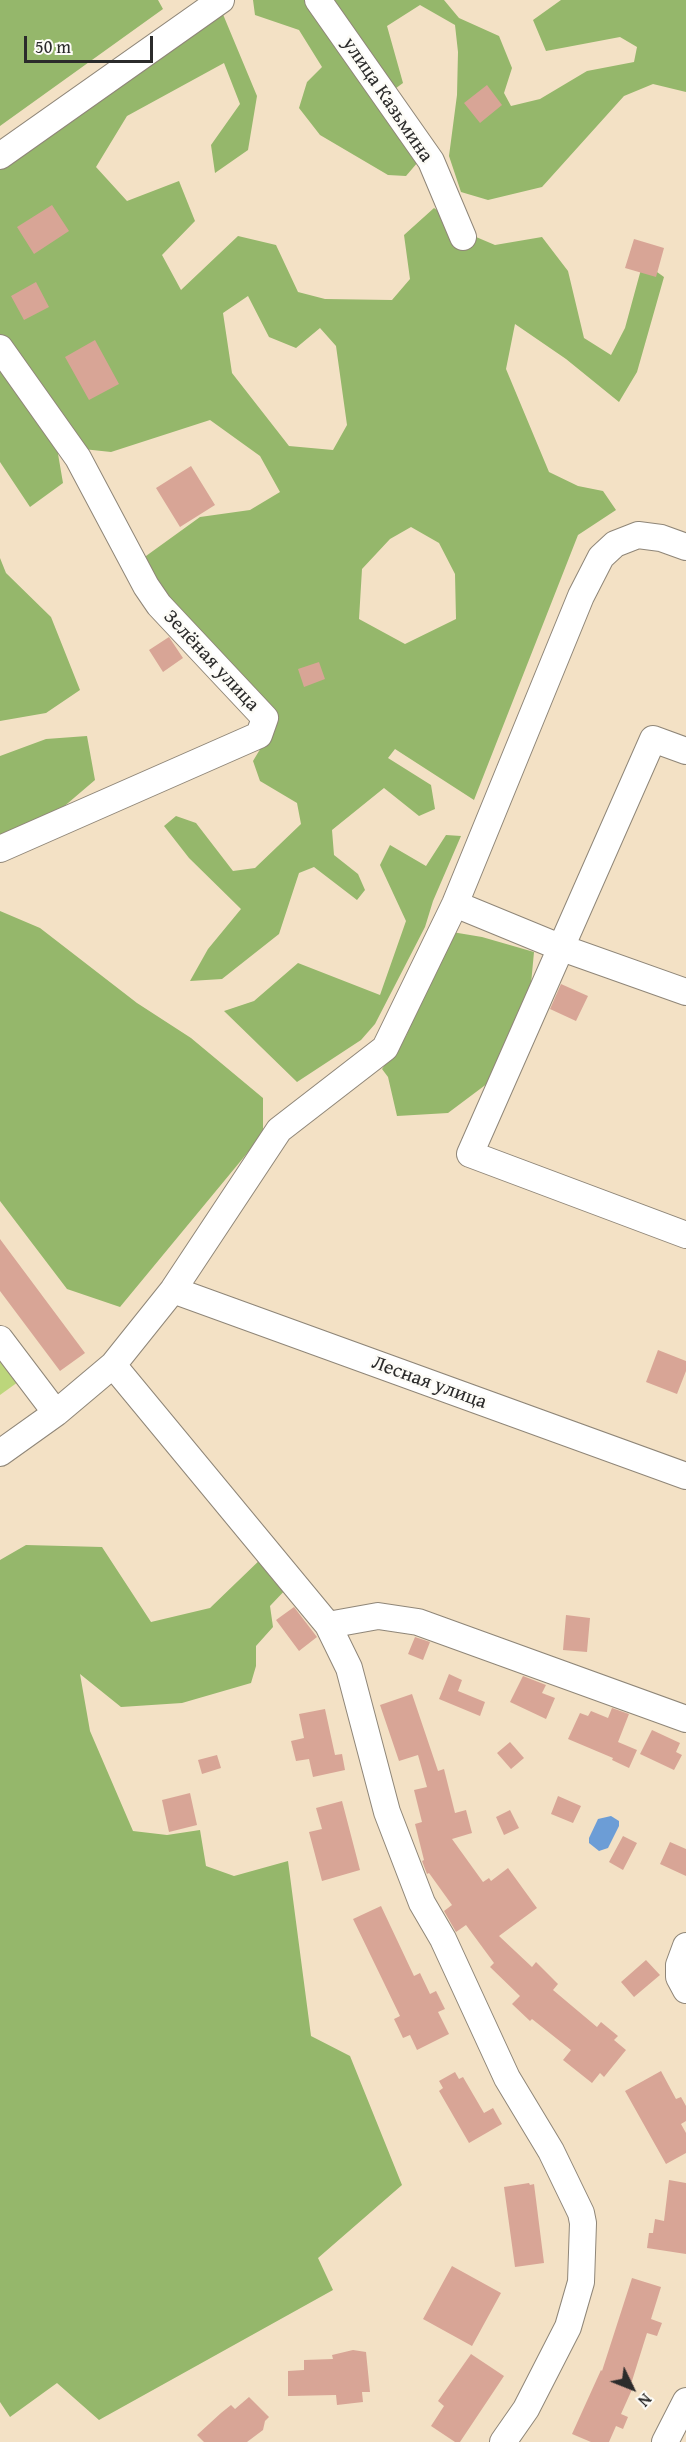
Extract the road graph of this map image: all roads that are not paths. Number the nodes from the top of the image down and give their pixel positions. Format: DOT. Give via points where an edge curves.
graph roads {
  1 [pos="222,0"];
  2 [pos="318,0"];
  3 [pos="0,156"];
  4 [pos="463,237"];
  5 [pos="0,348"];
  6 [pos="686,547"];
  7 [pos="686,751"];
  8 [pos="0,849"];
  9 [pos="455,904"];
  10 [pos="562,948"];
  11 [pos="686,992"];
  12 [pos="686,1234"];
  13 [pos="173,1290"];
  14 [pos="0,1339"];
  15 [pos="112,1365"];
  16 [pos="56,1413"];
  17 [pos="0,1453"];
  18 [pos="686,1476"];
  19 [pos="328,1625"];
  20 [pos="686,1719"];
  21 [pos="686,1946"];
  22 [pos="686,1990"];
  23 [pos="686,2402"];
  24 [pos="504,2442"];
  25 [pos="665,2442"];
  1 -- 3 [label="street"];
  2 -- 4 [label="street, улица Казьмина" via="431,161"];
  5 -- 8 [label="street, Зелёная улица" via="78,458 146,586 265,718 259,735"];
  6 -- 9 [label="street" via="638,535 615,544 601,557 581,596"];
  7 -- 10 [label="street" via="653,739"];
  9 -- 10 [label="street"];
  9 -- 13 [label="street" via="385,1048 279,1130"];
  10 -- 11 [label="street"];
  10 -- 12 [label="street" via="470,1154"];
  13 -- 15 [label="street"];
  13 -- 18 [label="street, Лесная улица"];
  14 -- 16 [label="street"];
  15 -- 16 [label="street"];
  15 -- 19 [label="street"];
  16 -- 17 [label="street"];
  19 -- 20 [label="street" via="378,1616 418,1622"];
  19 -- 24 [label="street" via="349,1668 387,1812 417,1893 443,1939 507,2078 574,2196 583,2223 581,2282 568,2327 526,2409"];
  21 -- 22 [label="street" via="679,1965 679,1977"];
  23 -- 25 [label="street"];
}
